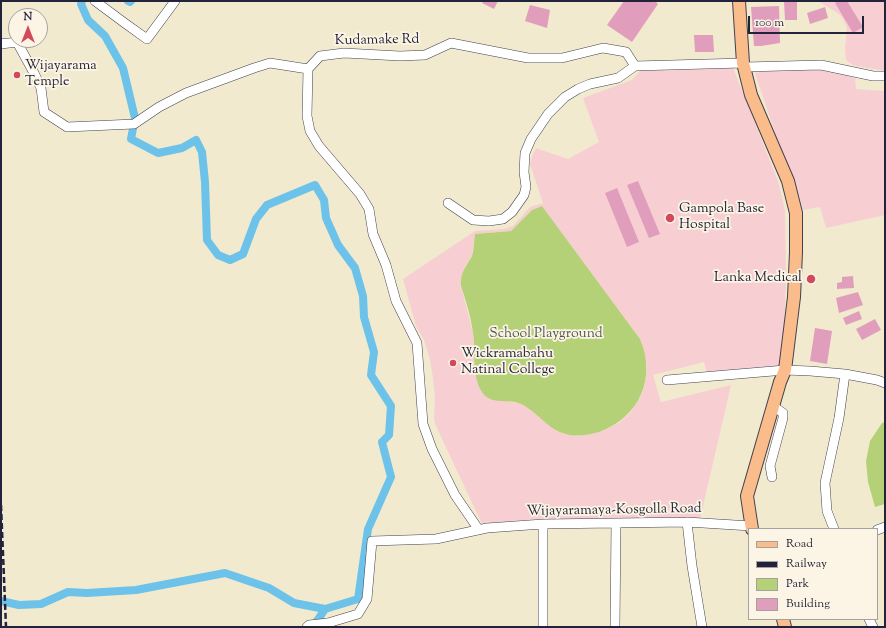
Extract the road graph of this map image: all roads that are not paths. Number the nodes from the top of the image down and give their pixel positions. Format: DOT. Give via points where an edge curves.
graph roads {
  1 [pos="95,1"];
  2 [pos="175,1"];
  3 [pos="739,1"];
  4 [pos="1,43"];
  5 [pos="744,65"];
  6 [pos="635,66"];
  7 [pos="308,69"];
  8 [pos="885,76"];
  9 [pos="448,203"];
  10 [pos="785,370"];
  11 [pos="845,374"];
  12 [pos="667,380"];
  13 [pos="885,383"];
  14 [pos="773,406"];
  15 [pos="772,476"];
  16 [pos="686,522"];
  17 [pos="616,523"];
  18 [pos="543,524"];
  19 [pos="751,528"];
  20 [pos="834,528"];
  21 [pos="479,530"];
  22 [pos="308,626"];
  23 [pos="543,627"];
  24 [pos="615,627"];
  25 [pos="702,627"];
  1 -- 2 [label="street" via="147,39"];
  3 -- 5 [label="main road"];
  4 -- 7 [label="street" via="17,42 41,88 44,112 67,127 134,124 186,93 270,63"];
  5 -- 6 [label="street"];
  5 -- 8 [label="street" via="821,65"];
  5 -- 10 [label="main road" via="751,95 788,181 796,213 794,297"];
  6 -- 7 [label="street, Kudamake Rd" via="626,52 603,48 562,58 528,58 451,43 425,55 344,53 320,56"];
  6 -- 9 [label="street" via="618,78 578,89 548,114 525,153 524,195 512,212 503,219 473,220"];
  7 -- 21 [label="street" via="307,116 310,131 369,209 374,234 396,300 417,343 423,424 432,449 455,495"];
  10 -- 11 [label="street"];
  10 -- 12 [label="street"];
  10 -- 14 [label="main road"];
  11 -- 13 [label="street"];
  11 -- 20 [label="street" via="839,418 825,483 827,511"];
  14 -- 15 [label="street" via="784,414 770,466"];
  14 -- 19 [label="main road" via="747,496"];
  16 -- 17 [label="street, Wijayaramaya-Kosgolla Road"];
  16 -- 19 [label="street, Wijayaramaya-Kosgolla Road"];
  16 -- 25 [label="street"];
  17 -- 18 [label="street, Wijayaramaya-Kosgolla Road"];
  17 -- 24 [label="street"];
  18 -- 21 [label="street, Wijayaramaya-Kosgolla Road"];
  18 -- 23 [label="street"];
  21 -- 22 [label="street, Wijayaramaya-Kosgolla Road" via="436,539 372,541 367,599 358,614"];
}
